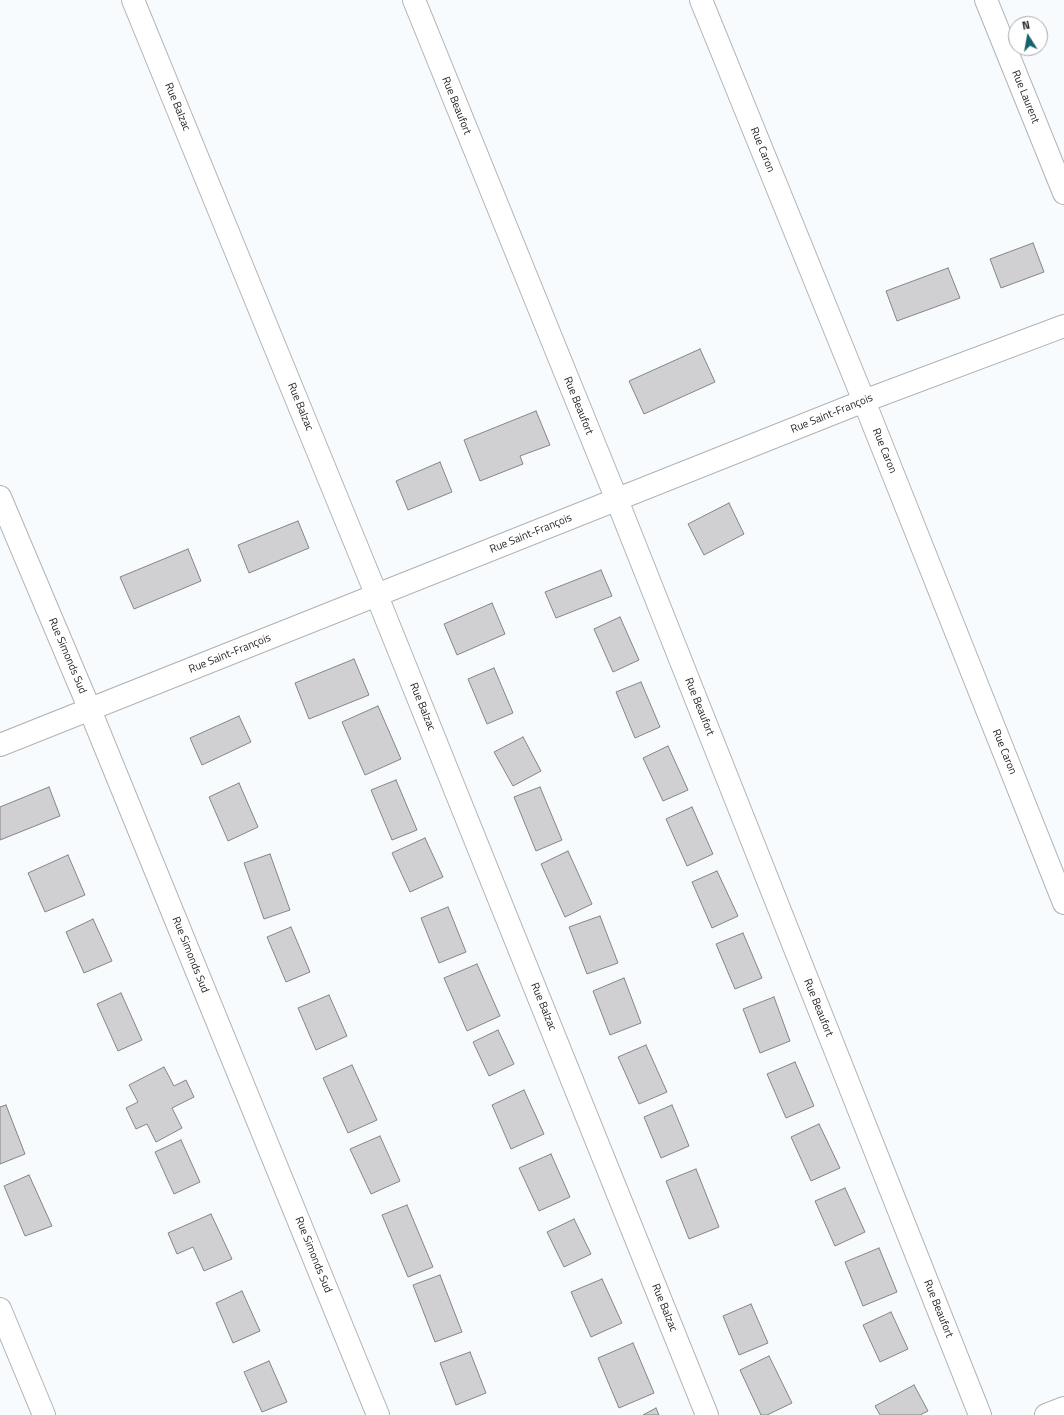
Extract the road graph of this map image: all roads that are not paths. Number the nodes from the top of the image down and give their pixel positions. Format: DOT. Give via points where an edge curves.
graph roads {
  1 [pos="133,0"];
  2 [pos="414,0"];
  3 [pos="701,0"];
  4 [pos="986,0"];
  5 [pos="1064,193"];
  6 [pos="1064,326"];
  7 [pos="864,401"];
  8 [pos="0,497"];
  9 [pos="617,500"];
  10 [pos="377,596"];
  11 [pos="90,710"];
  12 [pos="0,746"];
  13 [pos="1064,903"];
  14 [pos="0,1309"];
  15 [pos="1064,1408"];
  16 [pos="44,1415"];
  17 [pos="378,1415"];
  18 [pos="707,1415"];
  19 [pos="980,1415"];
  20 [pos="1046,1415"];
  1 -- 10 [label="street, Rue Balzac"];
  2 -- 9 [label="street, Rue Beaufort"];
  3 -- 7 [label="street, Rue Caron"];
  4 -- 5 [label="street, Rue Laurent"];
  6 -- 7 [label="street, Rue Saint-François"];
  7 -- 9 [label="street, Rue Saint-François"];
  7 -- 13 [label="street, Rue Caron"];
  8 -- 11 [label="street, Rue Simonds Sud"];
  9 -- 10 [label="street, Rue Saint-François"];
  9 -- 19 [label="street, Rue Beaufort"];
  10 -- 11 [label="street, Rue Saint-François"];
  10 -- 18 [label="street, Rue Balzac"];
  11 -- 12 [label="street, Rue Saint-François"];
  11 -- 17 [label="street, Rue Simonds Sud"];
  14 -- 16 [label="street"];
  15 -- 20 [label="street"];
}
